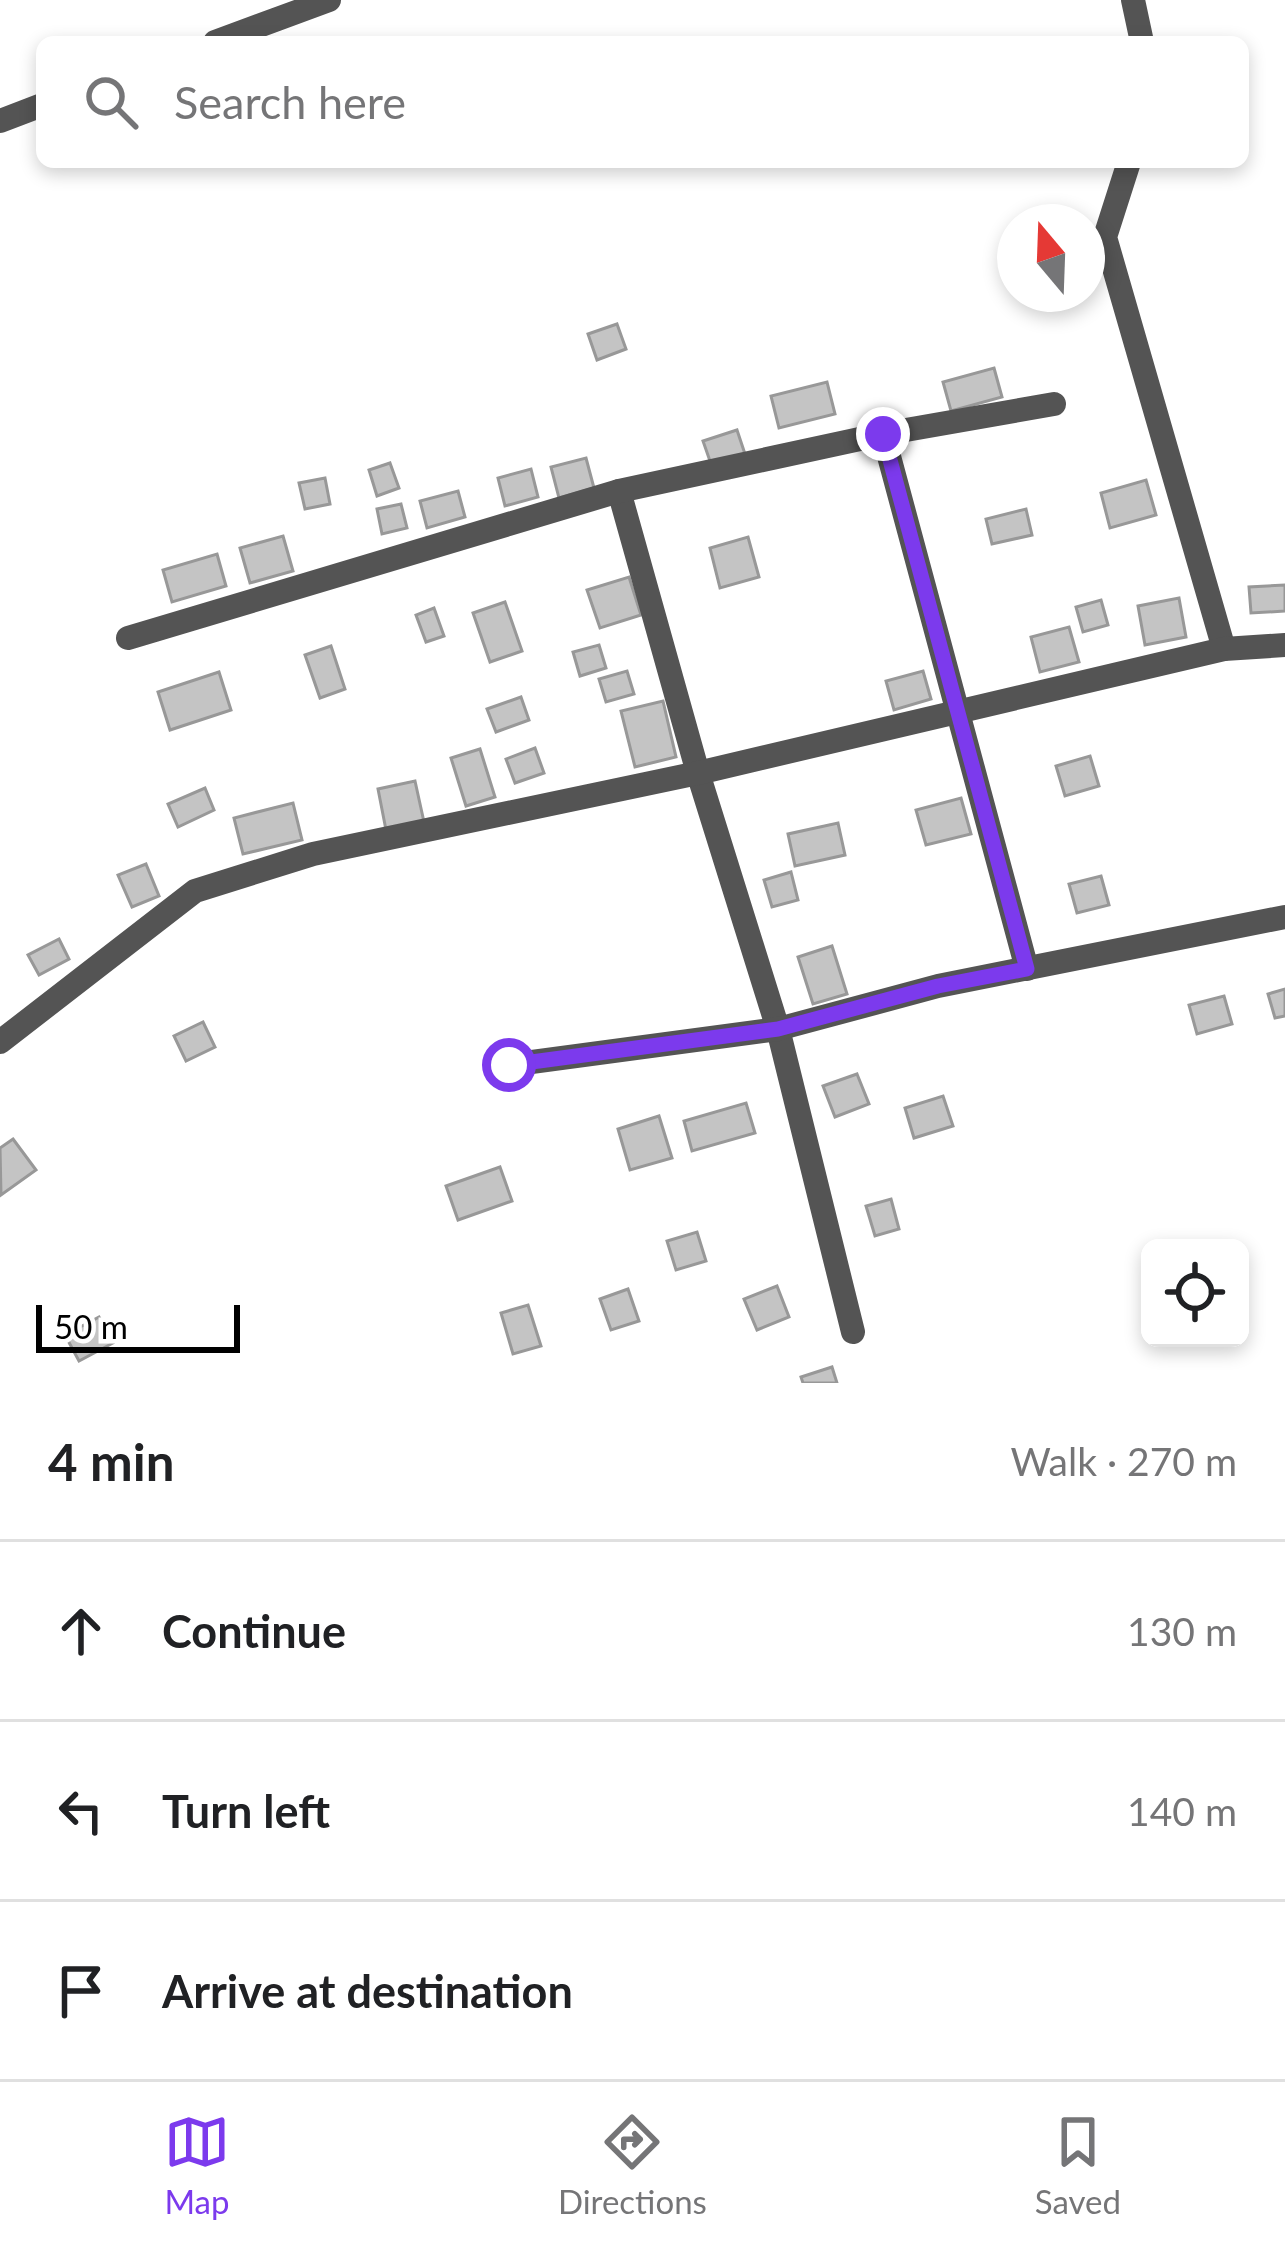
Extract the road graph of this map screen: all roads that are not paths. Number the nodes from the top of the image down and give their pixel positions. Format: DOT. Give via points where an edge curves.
graph roads {
  1 [pos="329,0"];
  2 [pos="1133,0"];
  3 [pos="297,6"];
  4 [pos="228,36"];
  5 [pos="1141,36"];
  6 [pos="36,107"];
  7 [pos="0,121"];
  8 [pos="1127,168"];
  9 [pos="1054,404"];
  10 [pos="883,434"];
  11 [pos="619,491"];
  12 [pos="128,638"];
  13 [pos="1285,645"];
  14 [pos="1224,649"];
  15 [pos="959,711"];
  16 [pos="698,773"];
  17 [pos="1285,917"];
  18 [pos="1027,969"];
  19 [pos="778,1029"];
  20 [pos="0,1042"];
  21 [pos="509,1065"];
  22 [pos="853,1332"];
  1 -- 3 [label="street"];
  2 -- 5 [label="street"];
  3 -- 4 [label="street"];
  6 -- 7 [label="street"];
  8 -- 14 [label="street" via="1105,237"];
  9 -- 10 [label="street"];
  10 -- 11 [label="street"];
  10 -- 15 [label="street"];
  11 -- 12 [label="street"];
  11 -- 16 [label="street"];
  13 -- 14 [label="street"];
  14 -- 15 [label="street"];
  15 -- 16 [label="street"];
  15 -- 18 [label="street"];
  16 -- 19 [label="street"];
  16 -- 20 [label="street" via="313,854 195,891"];
  17 -- 18 [label="street"];
  18 -- 19 [label="street"];
  19 -- 21 [label="street"];
  19 -- 22 [label="street"];
}
